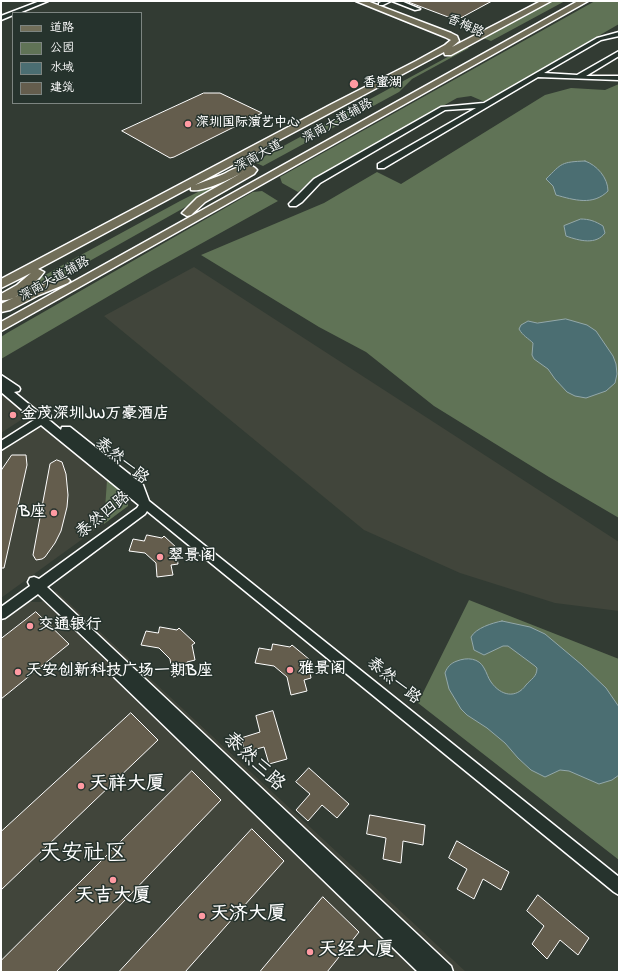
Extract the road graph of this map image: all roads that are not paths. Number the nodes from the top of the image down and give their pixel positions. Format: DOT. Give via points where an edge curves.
graph roads {
  1 [pos="45,1"];
  2 [pos="360,1"];
  3 [pos="366,1"];
  4 [pos="395,1"];
  5 [pos="540,1"];
  6 [pos="547,1"];
  7 [pos="574,1"];
  8 [pos="584,1"];
  9 [pos="381,2"];
  10 [pos="532,9"];
  11 [pos="417,10"];
  12 [pos="17,12"];
  13 [pos="12,14"];
  14 [pos="1,18"];
  15 [pos="619,34"];
  16 [pos="463,38"];
  17 [pos="485,46"];
  18 [pos="439,52"];
  19 [pos="618,53"];
  20 [pos="419,63"];
  21 [pos="546,70"];
  22 [pos="408,74"];
  23 [pos="538,75"];
  24 [pos="559,76"];
  25 [pos="579,77"];
  26 [pos="619,78"];
  27 [pos="364,98"];
  28 [pos="487,104"];
  29 [pos="333,106"];
  30 [pos="294,155"];
  31 [pos="381,166"];
  32 [pos="279,171"];
  33 [pos="202,176"];
  34 [pos="195,188"];
  35 [pos="182,195"];
  36 [pos="232,197"];
  37 [pos="293,204"];
  38 [pos="187,213"];
  39 [pos="89,267"];
  40 [pos="38,272"];
  41 [pos="64,281"];
  42 [pos="1,284"];
  43 [pos="1,292"];
  44 [pos="54,297"];
  45 [pos="1,299"];
  46 [pos="1,308"];
  47 [pos="1,316"];
  48 [pos="1,327"];
  49 [pos="1,378"];
  50 [pos="1,387"];
  51 [pos="43,416"];
  52 [pos="1,440"];
  53 [pos="1,446"];
  54 [pos="145,503"];
  55 [pos="34,586"];
  56 [pos="1,606"];
  57 [pos="1,614"];
  58 [pos="619,887"];
  59 [pos="430,972"];
  60 [pos="445,972"];
  1 -- 12 [label="street"];
  2 -- 18 [label="main road" via="454,38 453,44"];
  3 -- 16 [label="main road, 香梅路"];
  4 -- 11 [label="street"];
  5 -- 10 [label="main road"];
  6 -- 10 [label="main road, 深南大道"];
  7 -- 17 [label="main road, 深南大道"];
  8 -- 32 [label="main road, 深南大道辅路"];
  9 -- 16 [label="main road, 香梅路"];
  10 -- 16 [label="main road, 深南大道"];
  13 -- 14 [label="street"];
  15 -- 21 [label="street" via="599,39"];
  16 -- 17 [label="main road, 香梅路"];
  16 -- 18 [label="main road"];
  16 -- 22 [label="main road, 深南大道"];
  17 -- 30 [label="main road, 深南大道"];
  18 -- 20 [label="main road, 深南大道辅路"];
  19 -- 25 [label="street"];
  20 -- 22 [label="main road"];
  20 -- 29 [label="main road, 深南大道辅路"];
  21 -- 23 [label="street"];
  21 -- 24 [label="street"];
  22 -- 27 [label="main road, 深南大道"];
  23 -- 24 [label="street"];
  23 -- 28 [label="street"];
  24 -- 25 [label="street"];
  25 -- 26 [label="street"];
  27 -- 29 [label="main road"];
  27 -- 34 [label="main road, 深南大道"];
  28 -- 31 [label="street"];
  28 -- 37 [label="street" via="443,108 317,181"];
  29 -- 33 [label="main road, 深南大道辅路"];
  30 -- 32 [label="main road"];
  30 -- 38 [label="main road, 深南大道"];
  32 -- 36 [label="main road, 深南大道辅路"];
  33 -- 35 [label="main road"];
  33 -- 42 [label="main road, 深南大道辅路"];
  34 -- 35 [label="main road, 深南大道"];
  34 -- 38 [label="main road" via="244,168 252,170 201,200"];
  35 -- 40 [label="main road, 深南大道"];
  36 -- 38 [label="main road"];
  36 -- 44 [label="main road, 深南大道辅路"];
  38 -- 39 [label="main road, 深南大道"];
  39 -- 41 [label="main road, 深南大道"];
  39 -- 44 [label="main road"];
  40 -- 43 [label="main road, 深南大道"];
  40 -- 45 [label="main road" via="21,288"];
  41 -- 46 [label="main road"];
  41 -- 47 [label="main road, 深南大道"];
  44 -- 48 [label="main road, 深南大道辅路"];
  49 -- 51 [label="street, 泰然一路"];
  50 -- 51 [label="street, 泰然一路"];
  51 -- 52 [label="street"];
  51 -- 53 [label="street"];
  51 -- 54 [label="street, 泰然一路"];
  54 -- 55 [label="street, 泰然四路" via="141,510"];
  54 -- 58 [label="street, 泰然一路"];
  55 -- 56 [label="street, 泰然四路"];
  55 -- 57 [label="street, 泰然四路"];
  55 -- 59 [label="street, 泰然三路"];
  55 -- 60 [label="street, 泰然三路"];
}
